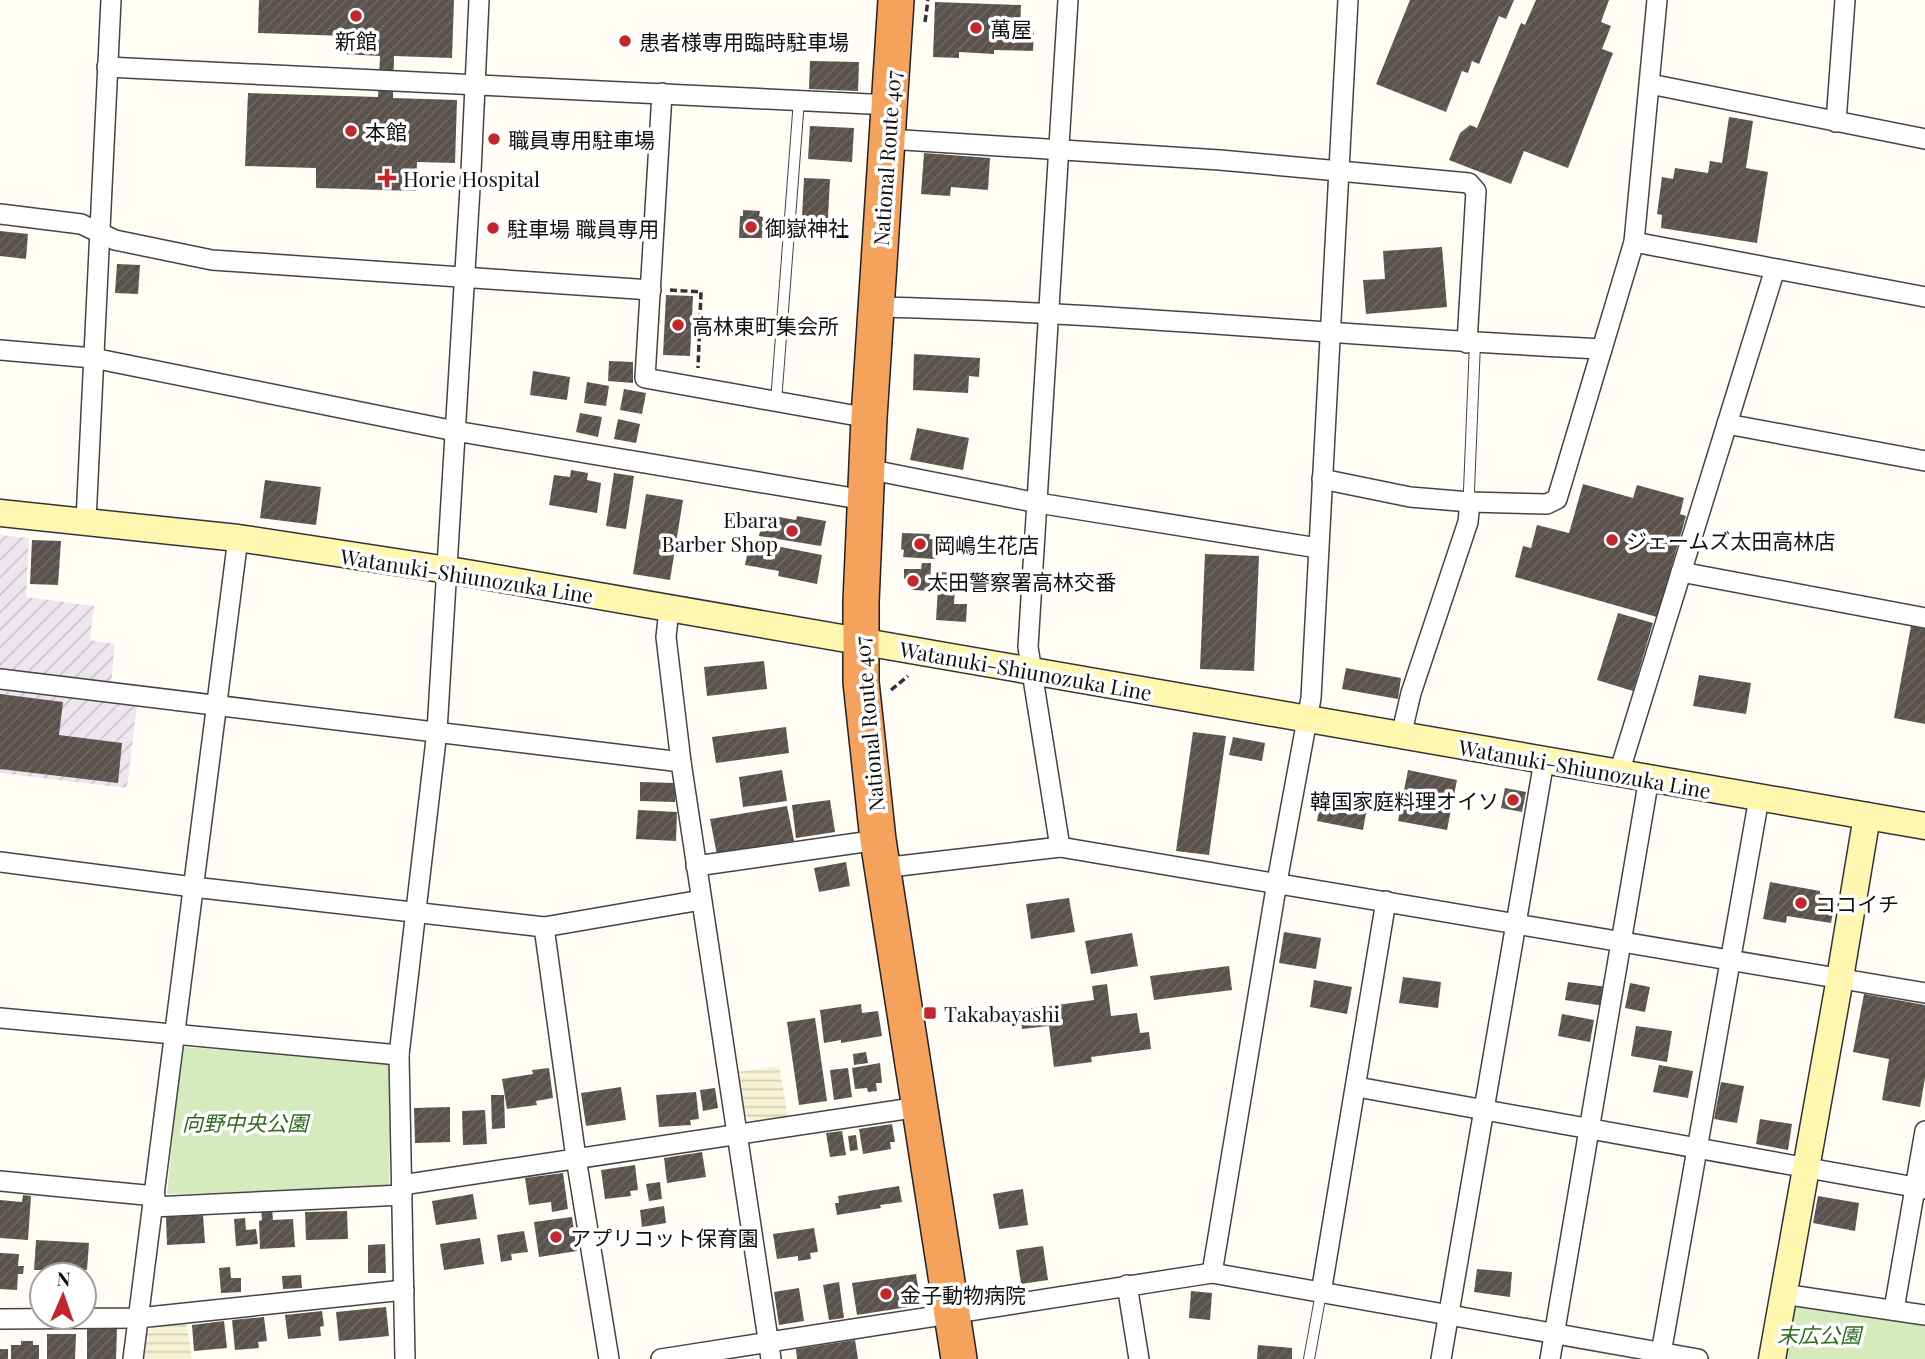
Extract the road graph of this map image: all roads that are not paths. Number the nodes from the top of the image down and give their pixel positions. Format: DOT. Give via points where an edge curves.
graph roads {
  1 [pos="111,0"];
  2 [pos="479,0"];
  3 [pos="896,0"];
  4 [pos="1069,0"];
  5 [pos="1348,0"];
  6 [pos="1657,0"];
  7 [pos="1845,0"];
  8 [pos="107,67"];
  9 [pos="474,84"];
  10 [pos="1650,84"];
  11 [pos="662,93"];
  12 [pos="799,100"];
  13 [pos="890,105"];
  14 [pos="1836,122"];
  15 [pos="887,139"];
  16 [pos="1925,139"];
  17 [pos="1060,149"];
  18 [pos="1341,170"];
  19 [pos="0,214"];
  20 [pos="98,232"];
  21 [pos="1634,242"];
  22 [pos="1775,270"];
  23 [pos="463,278"];
  24 [pos="651,290"];
  25 [pos="1925,297"];
  26 [pos="877,307"];
  27 [pos="1050,315"];
  28 [pos="1332,333"];
  29 [pos="1471,343"];
  30 [pos="1602,349"];
  31 [pos="0,350"];
  32 [pos="93,358"];
  33 [pos="776,402"];
  34 [pos="869,418"];
  35 [pos="1727,424"];
  36 [pos="455,431"];
  37 [pos="1925,461"];
  38 [pos="1322,479"];
  39 [pos="866,485"];
  40 [pos="1470,502"];
  41 [pos="1038,503"];
  42 [pos="0,513"];
  43 [pos="86,521"];
  44 [pos="238,538"];
  45 [pos="1318,548"];
  46 [pos="447,570"];
  47 [pos="1681,572"];
  48 [pos="669,610"];
  49 [pos="1925,618"];
  50 [pos="860,641"];
  51 [pos="1032,670"];
  52 [pos="0,679"];
  53 [pos="215,705"];
  54 [pos="1308,720"];
  55 [pos="437,731"];
  56 [pos="1401,736"];
  57 [pos="1544,761"];
  58 [pos="681,762"];
  59 [pos="1619,773"];
  60 [pos="1650,778"];
  61 [pos="1759,798"];
  62 [pos="1867,816"];
  63 [pos="1925,827"];
  64 [pos="1060,847"];
  65 [pos="880,854"];
  66 [pos="0,862"];
  67 [pos="696,866"];
  68 [pos="1277,882"];
  69 [pos="193,887"];
  70 [pos="701,900"];
  71 [pos="1386,901"];
  72 [pos="414,912"];
  73 [pos="1516,923"];
  74 [pos="544,927"];
  75 [pos="1622,941"];
  76 [pos="1730,960"];
  77 [pos="1840,978"];
  78 [pos="1925,993"];
  79 [pos="0,1018"];
  80 [pos="174,1036"];
  81 [pos="399,1055"];
  82 [pos="1356,1087"];
  83 [pos="919,1107"];
  84 [pos="1484,1110"];
  85 [pos="1589,1129"];
  86 [pos="1925,1131"];
  87 [pos="737,1134"];
  88 [pos="1697,1148"];
  89 [pos="576,1158"];
  90 [pos="1806,1169"];
  91 [pos="0,1181"];
  92 [pos="1920,1188"];
  93 [pos="402,1190"];
  94 [pos="154,1201"];
  95 [pos="1212,1273"];
  96 [pos="1127,1285"];
  97 [pos="404,1290"];
  98 [pos="1321,1293"];
  99 [pos="1783,1294"];
  100 [pos="1894,1309"];
  101 [pos="953,1314"];
  102 [pos="1925,1314"];
  103 [pos="1448,1315"];
  104 [pos="138,1318"];
  105 [pos="0,1319"];
  106 [pos="1554,1334"];
  107 [pos="770,1351"];
  108 [pos="1661,1356"];
  109 [pos="133,1359"];
  110 [pos="405,1359"];
  111 [pos="609,1359"];
  112 [pos="662,1359"];
  113 [pos="959,1359"];
  114 [pos="1139,1359"];
  115 [pos="1309,1359"];
  116 [pos="1441,1359"];
  117 [pos="1550,1359"];
  118 [pos="1698,1359"];
  119 [pos="1772,1359"];
  1 -- 8 [label="street"];
  2 -- 9 [label="street"];
  3 -- 13 [label="highway, National Route 407"];
  4 -- 17 [label="street"];
  5 -- 18 [label="street"];
  6 -- 10 [label="street"];
  7 -- 14 [label="street"];
  8 -- 9 [label="street"];
  8 -- 20 [label="street"];
  9 -- 11 [label="street"];
  9 -- 23 [label="street"];
  10 -- 14 [label="street"];
  10 -- 21 [label="street"];
  11 -- 12 [label="street"];
  11 -- 24 [label="street"];
  12 -- 13 [label="street"];
  12 -- 33 [label="lane"];
  13 -- 15 [label="highway, National Route 407"];
  14 -- 16 [label="street"];
  15 -- 17 [label="street"];
  15 -- 26 [label="highway, National Route 407"];
  17 -- 18 [label="street"];
  17 -- 27 [label="street"];
  18 -- 28 [label="street"];
  18 -- 29 [label="street" via="1469,183 1476,191"];
  19 -- 20 [label="street" via="80,224"];
  20 -- 23 [label="street" via="115,240 212,260"];
  20 -- 32 [label="street"];
  21 -- 22 [label="street"];
  21 -- 30 [label="street"];
  22 -- 25 [label="street"];
  22 -- 35 [label="street"];
  23 -- 24 [label="street"];
  23 -- 36 [label="street"];
  24 -- 33 [label="street" via="645,379"];
  26 -- 27 [label="street"];
  26 -- 34 [label="highway, National Route 407"];
  27 -- 28 [label="street"];
  27 -- 41 [label="street"];
  28 -- 29 [label="street"];
  28 -- 38 [label="street"];
  29 -- 30 [label="street"];
  29 -- 40 [label="lane"];
  30 -- 40 [label="street" via="1557,499 1547,504"];
  31 -- 32 [label="street"];
  32 -- 36 [label="street"];
  32 -- 43 [label="street"];
  33 -- 34 [label="street"];
  34 -- 39 [label="highway, National Route 407"];
  35 -- 37 [label="street"];
  35 -- 47 [label="street"];
  36 -- 39 [label="street"];
  36 -- 46 [label="street"];
  38 -- 40 [label="street" via="1410,497"];
  38 -- 45 [label="street"];
  39 -- 41 [label="street"];
  39 -- 50 [label="highway, National Route 407"];
  40 -- 56 [label="street" via="1468,522"];
  41 -- 45 [label="street"];
  41 -- 51 [label="street" via="1028,647"];
  42 -- 43 [label="main road, Watanuki-Shiunozuka Line"];
  43 -- 44 [label="main road, Watanuki-Shiunozuka Line"];
  44 -- 46 [label="main road, Watanuki-Shiunozuka Line"];
  44 -- 53 [label="street"];
  45 -- 54 [label="street"];
  46 -- 48 [label="main road, Watanuki-Shiunozuka Line"];
  46 -- 55 [label="street"];
  47 -- 49 [label="street"];
  47 -- 59 [label="street"];
  48 -- 50 [label="main road, Watanuki-Shiunozuka Line"];
  48 -- 58 [label="street" via="666,637"];
  50 -- 51 [label="main road, Watanuki-Shiunozuka Line"];
  50 -- 65 [label="highway, National Route 407"];
  51 -- 54 [label="main road, Watanuki-Shiunozuka Line"];
  51 -- 64 [label="street"];
  52 -- 53 [label="street"];
  53 -- 55 [label="street"];
  53 -- 69 [label="street"];
  54 -- 56 [label="main road, Watanuki-Shiunozuka Line"];
  54 -- 68 [label="street"];
  55 -- 58 [label="street"];
  55 -- 72 [label="street"];
  56 -- 57 [label="main road, Watanuki-Shiunozuka Line"];
  57 -- 59 [label="main road, Watanuki-Shiunozuka Line"];
  57 -- 73 [label="street"];
  58 -- 67 [label="street"];
  59 -- 60 [label="main road, Watanuki-Shiunozuka Line"];
  60 -- 61 [label="main road, Watanuki-Shiunozuka Line"];
  60 -- 75 [label="street"];
  61 -- 62 [label="main road, Watanuki-Shiunozuka Line"];
  61 -- 76 [label="street"];
  62 -- 63 [label="main road, Watanuki-Shiunozuka Line"];
  62 -- 77 [label="main road"];
  64 -- 65 [label="street"];
  64 -- 68 [label="street"];
  65 -- 67 [label="street"];
  65 -- 83 [label="highway, National Route 407"];
  66 -- 69 [label="street"];
  67 -- 70 [label="street"];
  68 -- 71 [label="street"];
  68 -- 95 [label="street"];
  69 -- 72 [label="street"];
  69 -- 80 [label="street"];
  70 -- 74 [label="street"];
  70 -- 87 [label="street"];
  71 -- 73 [label="street"];
  71 -- 82 [label="street"];
  72 -- 74 [label="street"];
  72 -- 81 [label="street"];
  73 -- 75 [label="street"];
  73 -- 84 [label="street"];
  74 -- 89 [label="street"];
  75 -- 76 [label="street"];
  75 -- 85 [label="street"];
  76 -- 77 [label="street"];
  76 -- 88 [label="street"];
  77 -- 78 [label="street"];
  77 -- 90 [label="main road"];
  79 -- 80 [label="street"];
  80 -- 81 [label="street"];
  80 -- 94 [label="street"];
  81 -- 93 [label="street"];
  82 -- 84 [label="street"];
  82 -- 98 [label="street"];
  83 -- 87 [label="street"];
  83 -- 101 [label="highway, National Route 407"];
  84 -- 85 [label="street"];
  84 -- 103 [label="street"];
  85 -- 88 [label="street"];
  85 -- 106 [label="street"];
  86 -- 92 [label="street"];
  87 -- 89 [label="street"];
  87 -- 107 [label="street"];
  88 -- 90 [label="street"];
  88 -- 108 [label="street"];
  89 -- 93 [label="street"];
  89 -- 111 [label="street"];
  90 -- 92 [label="street"];
  90 -- 99 [label="main road"];
  91 -- 94 [label="street"];
  92 -- 100 [label="street"];
  93 -- 94 [label="street"];
  93 -- 97 [label="street"];
  94 -- 104 [label="street"];
  95 -- 96 [label="street"];
  95 -- 98 [label="street"];
  96 -- 101 [label="street"];
  96 -- 114 [label="street"];
  97 -- 104 [label="street"];
  97 -- 110 [label="street"];
  98 -- 103 [label="street"];
  98 -- 115 [label="lane"];
  99 -- 100 [label="street"];
  99 -- 119 [label="main road"];
  100 -- 102 [label="street"];
  101 -- 107 [label="street"];
  101 -- 113 [label="highway, National Route 407"];
  103 -- 106 [label="street"];
  103 -- 116 [label="street"];
  104 -- 105 [label="street"];
  104 -- 109 [label="street"];
  106 -- 108 [label="street"];
  106 -- 117 [label="street"];
  107 -- 112 [label="street"];
  108 -- 118 [label="street"];
}
